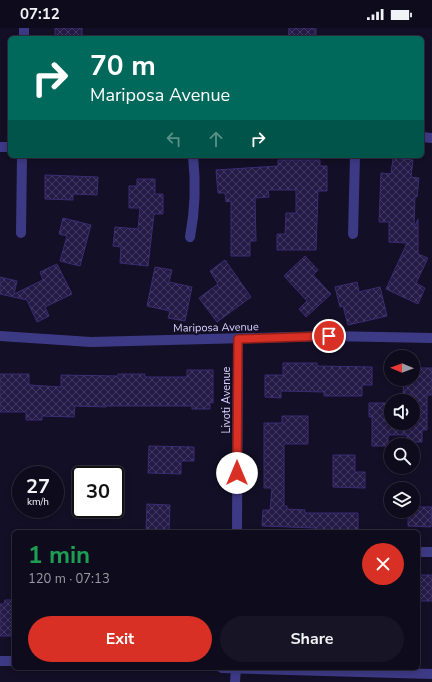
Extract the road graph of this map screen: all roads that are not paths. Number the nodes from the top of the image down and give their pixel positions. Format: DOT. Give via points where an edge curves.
graph roads {
  1 [pos="22,158"];
  2 [pos="193,158"];
  3 [pos="355,158"];
  4 [pos="21,233"];
  5 [pos="353,234"];
  6 [pos="190,237"];
  7 [pos="0,336"];
  8 [pos="432,338"];
  9 [pos="238,339"];
  10 [pos="236,530"];
  11 [pos="420,552"];
  12 [pos="432,552"];
  13 [pos="0,661"];
  14 [pos="12,662"];
  15 [pos="236,670"];
  16 [pos="301,670"];
  17 [pos="432,674"];
  18 [pos="236,682"];
  1 -- 4 [label="street"];
  2 -- 6 [label="street" via="195,190"];
  3 -- 5 [label="street"];
  7 -- 9 [label="street, Mariposa Avenue" via="91,342"];
  8 -- 9 [label="street, Mariposa Avenue" via="329,336"];
  9 -- 10 [label="street, Livoti Avenue"];
  11 -- 12 [label="street"];
  13 -- 14 [label="street"];
  15 -- 18 [label="street"];
  16 -- 17 [label="street"];
}
